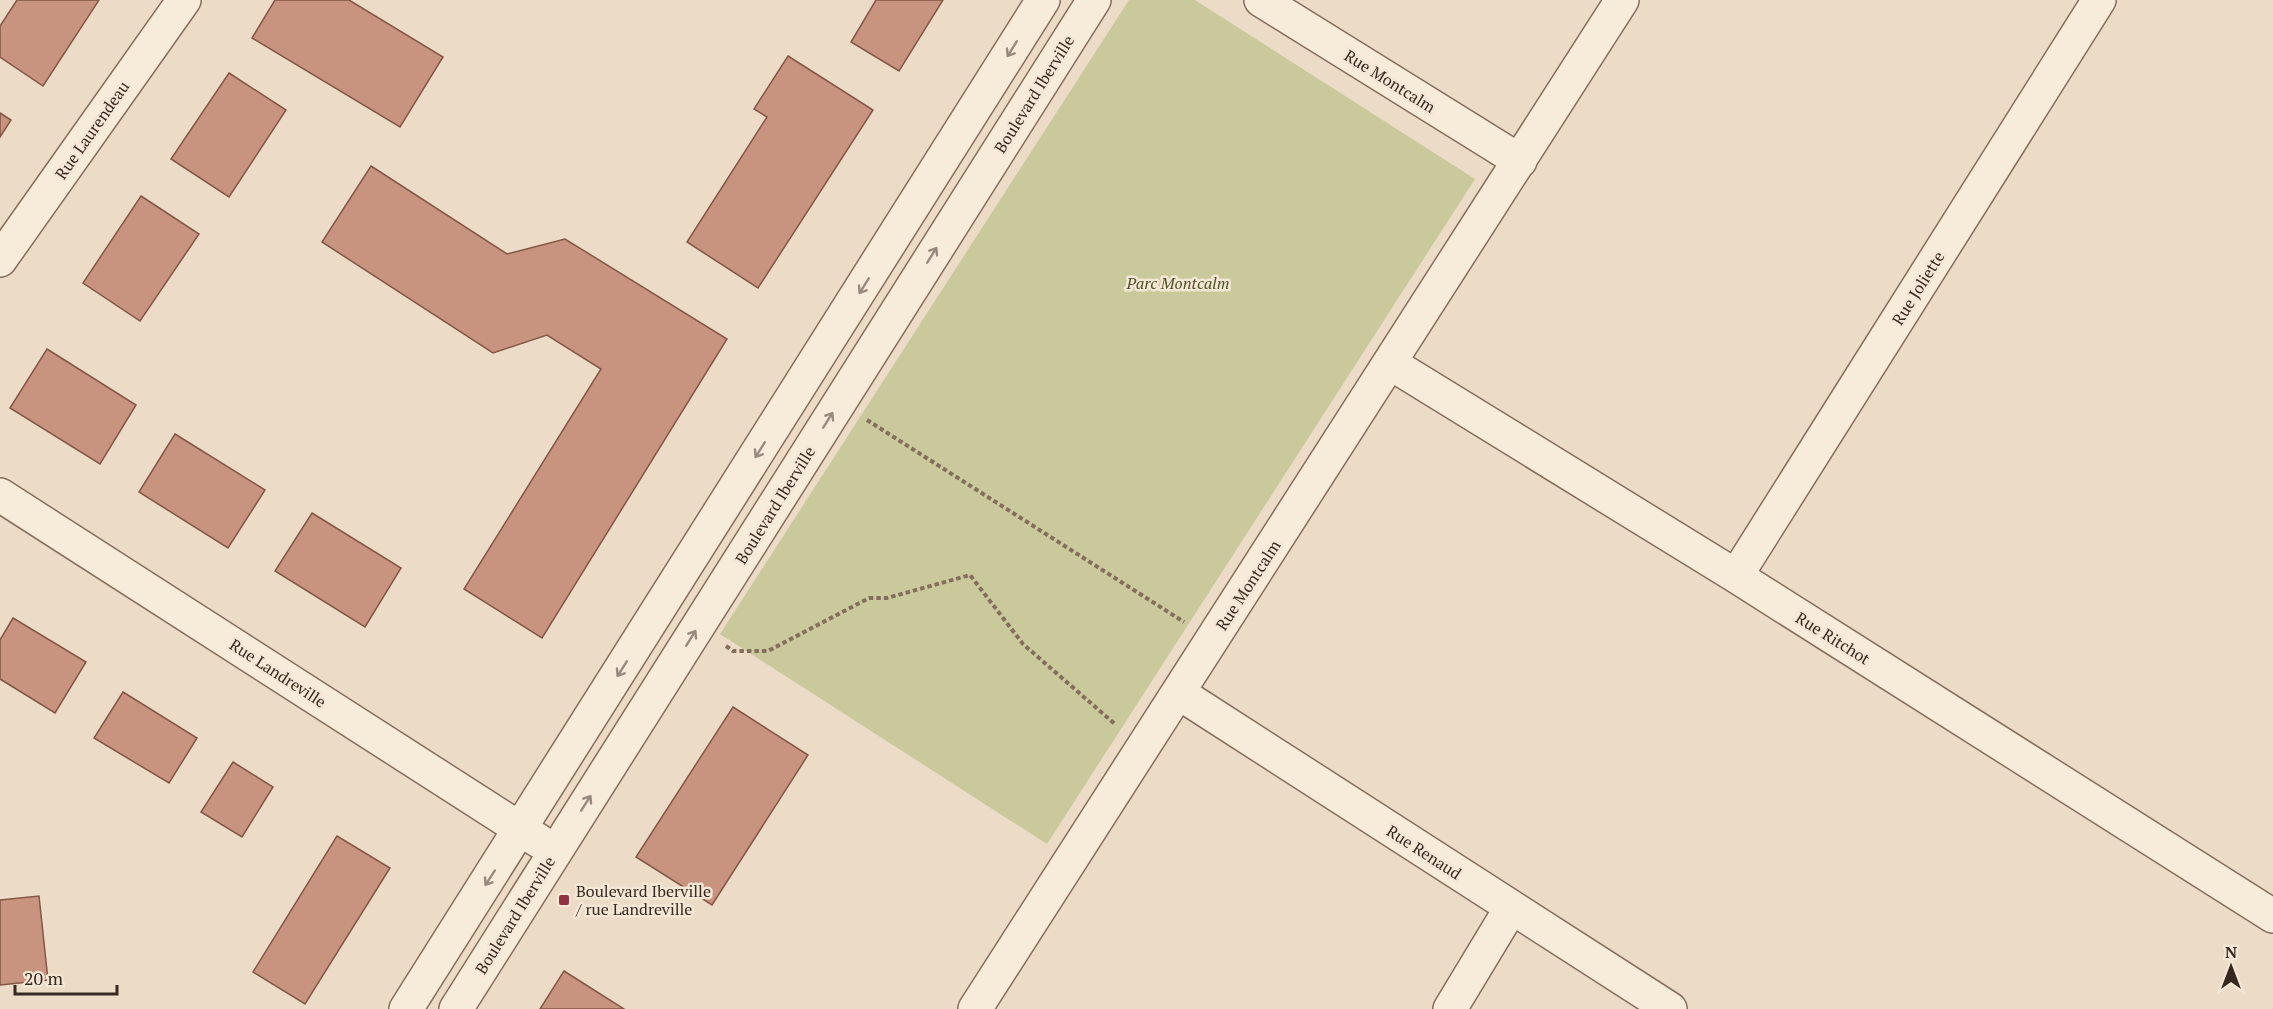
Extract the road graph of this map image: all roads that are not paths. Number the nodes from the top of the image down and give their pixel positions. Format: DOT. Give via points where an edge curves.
graph roads {
  1 [pos="184,0"];
  2 [pos="1044,0"];
  3 [pos="1094,0"];
  4 [pos="1260,0"];
  5 [pos="1622,0"];
  6 [pos="2088,4"];
  7 [pos="1520,161"];
  8 [pos="0,260"];
  9 [pos="1390,363"];
  10 [pos="0,495"];
  11 [pos="1736,576"];
  12 [pos="1179,693"];
  13 [pos="521,828"];
  14 [pos="555,852"];
  15 [pos="1511,908"];
  16 [pos="2273,916"];
  17 [pos="406,1009"];
  18 [pos="456,1009"];
  19 [pos="975,1009"];
  20 [pos="1450,1009"];
  21 [pos="1670,1009"];
  1 -- 8 [label="street, Rue Laurendeau"];
  2 -- 13 [label="street, one-way"];
  14 -- 3 [label="street, Boulevard Iberville, one-way"];
  4 -- 7 [label="street, Rue Montcalm"];
  5 -- 7 [label="street, Rue Montcalm"];
  6 -- 11 [label="street, Rue Joliette"];
  7 -- 9 [label="street, Rue Montcalm"];
  9 -- 11 [label="street, Rue Ritchot"];
  9 -- 12 [label="street, Rue Montcalm"];
  10 -- 13 [label="street, Rue Landreville"];
  11 -- 16 [label="street, Rue Ritchot"];
  12 -- 15 [label="street, Rue Renaud"];
  12 -- 19 [label="street, Rue Montcalm"];
  13 -- 14 [label="street, Rue Landreville"];
  13 -- 17 [label="street, one-way"];
  14 -- 18 [label="street, Boulevard Iberville"];
  15 -- 20 [label="street"];
  15 -- 21 [label="street, Rue Renaud"];
}
